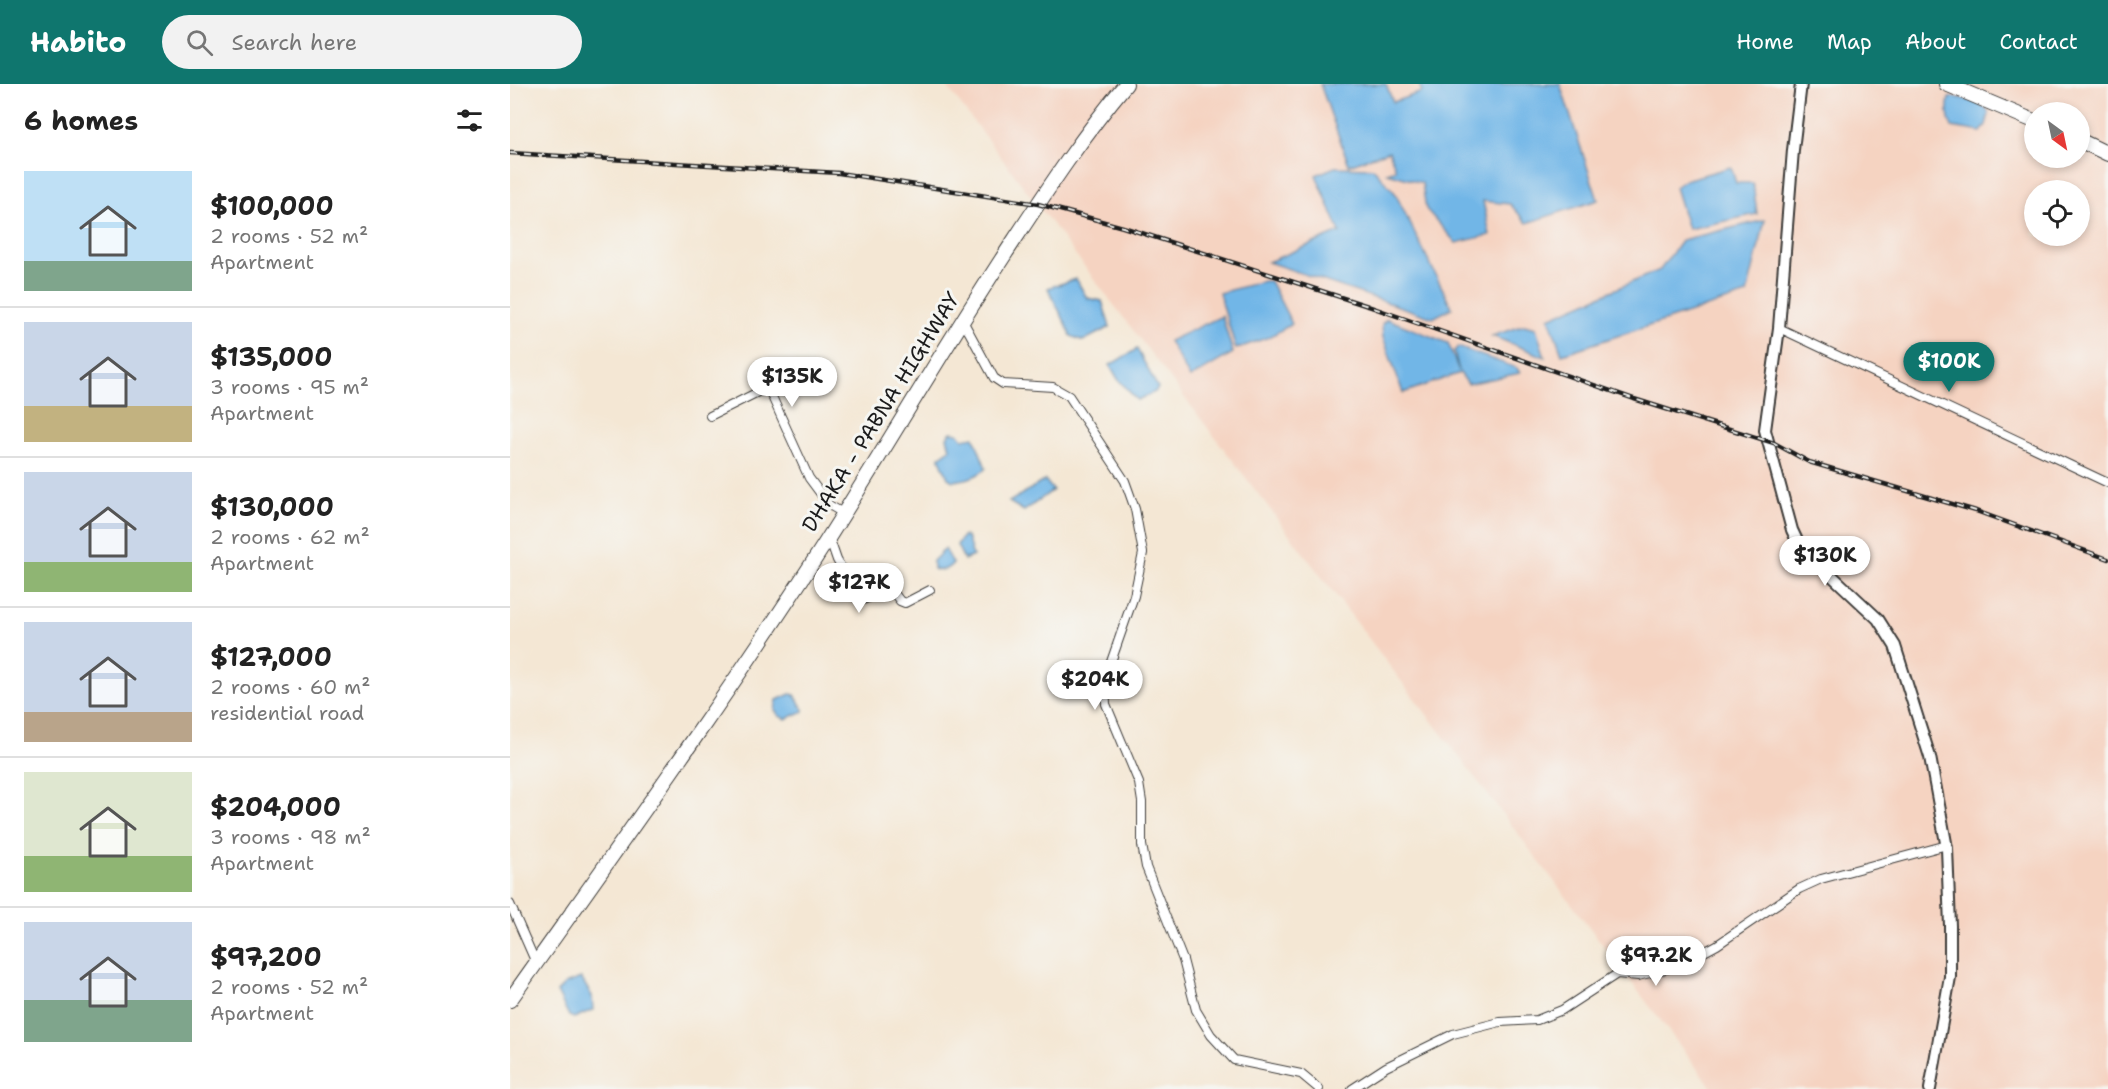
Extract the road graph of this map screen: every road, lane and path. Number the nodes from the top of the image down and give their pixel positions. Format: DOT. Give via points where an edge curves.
graph roads {
  1 [pos="1126,84"];
  2 [pos="1801,84"];
  3 [pos="1946,84"];
  4 [pos="2024,118"];
  5 [pos="2090,145"];
  6 [pos="2108,154"];
  7 [pos="962,319"];
  8 [pos="1779,328"];
  9 [pos="710,416"];
  10 [pos="2108,483"];
  11 [pos="843,513"];
  12 [pos="829,536"];
  13 [pos="930,590"];
  14 [pos="1947,846"];
  15 [pos="510,904"];
  16 [pos="536,963"];
  17 [pos="510,1000"];
  18 [pos="1319,1089"];
  19 [pos="1352,1089"];
  20 [pos="1930,1089"];
  1 -- 7 [label="highway, DHAKA - PABNA HIGHWAY" via="1088,129"];
  2 -- 8 [label="main road"];
  3 -- 4 [label="highway"];
  5 -- 6 [label="highway"];
  7 -- 11 [label="highway, DHAKA - PABNA HIGHWAY"];
  7 -- 18 [label="street" via="994,378 1003,384 1053,387 1069,396 1125,481 1136,509 1143,553 1104,693 1139,783 1146,867 1183,960 1191,998 1211,1035 1234,1060 1301,1074"];
  8 -- 10 [label="street"];
  8 -- 14 [label="main road" via="1765,430 1792,530 1799,545 1878,618 1895,646 1930,757"];
  9 -- 11 [label="street" via="769,390 809,478 830,505"];
  11 -- 12 [label="highway, DHAKA - PABNA HIGHWAY"];
  12 -- 13 [label="street" via="837,560 860,601 891,589 905,603"];
  12 -- 16 [label="highway, DHAKA - PABNA HIGHWAY" via="698,735"];
  14 -- 19 [label="street" via="1821,879 1678,966 1638,976 1617,974 1562,1010 1537,1020 1500,1022 1453,1034 1386,1067"];
  14 -- 20 [label="main road" via="1950,977"];
  15 -- 16 [label="street"];
  16 -- 17 [label="highway, DHAKA - PABNA HIGHWAY"];
}
